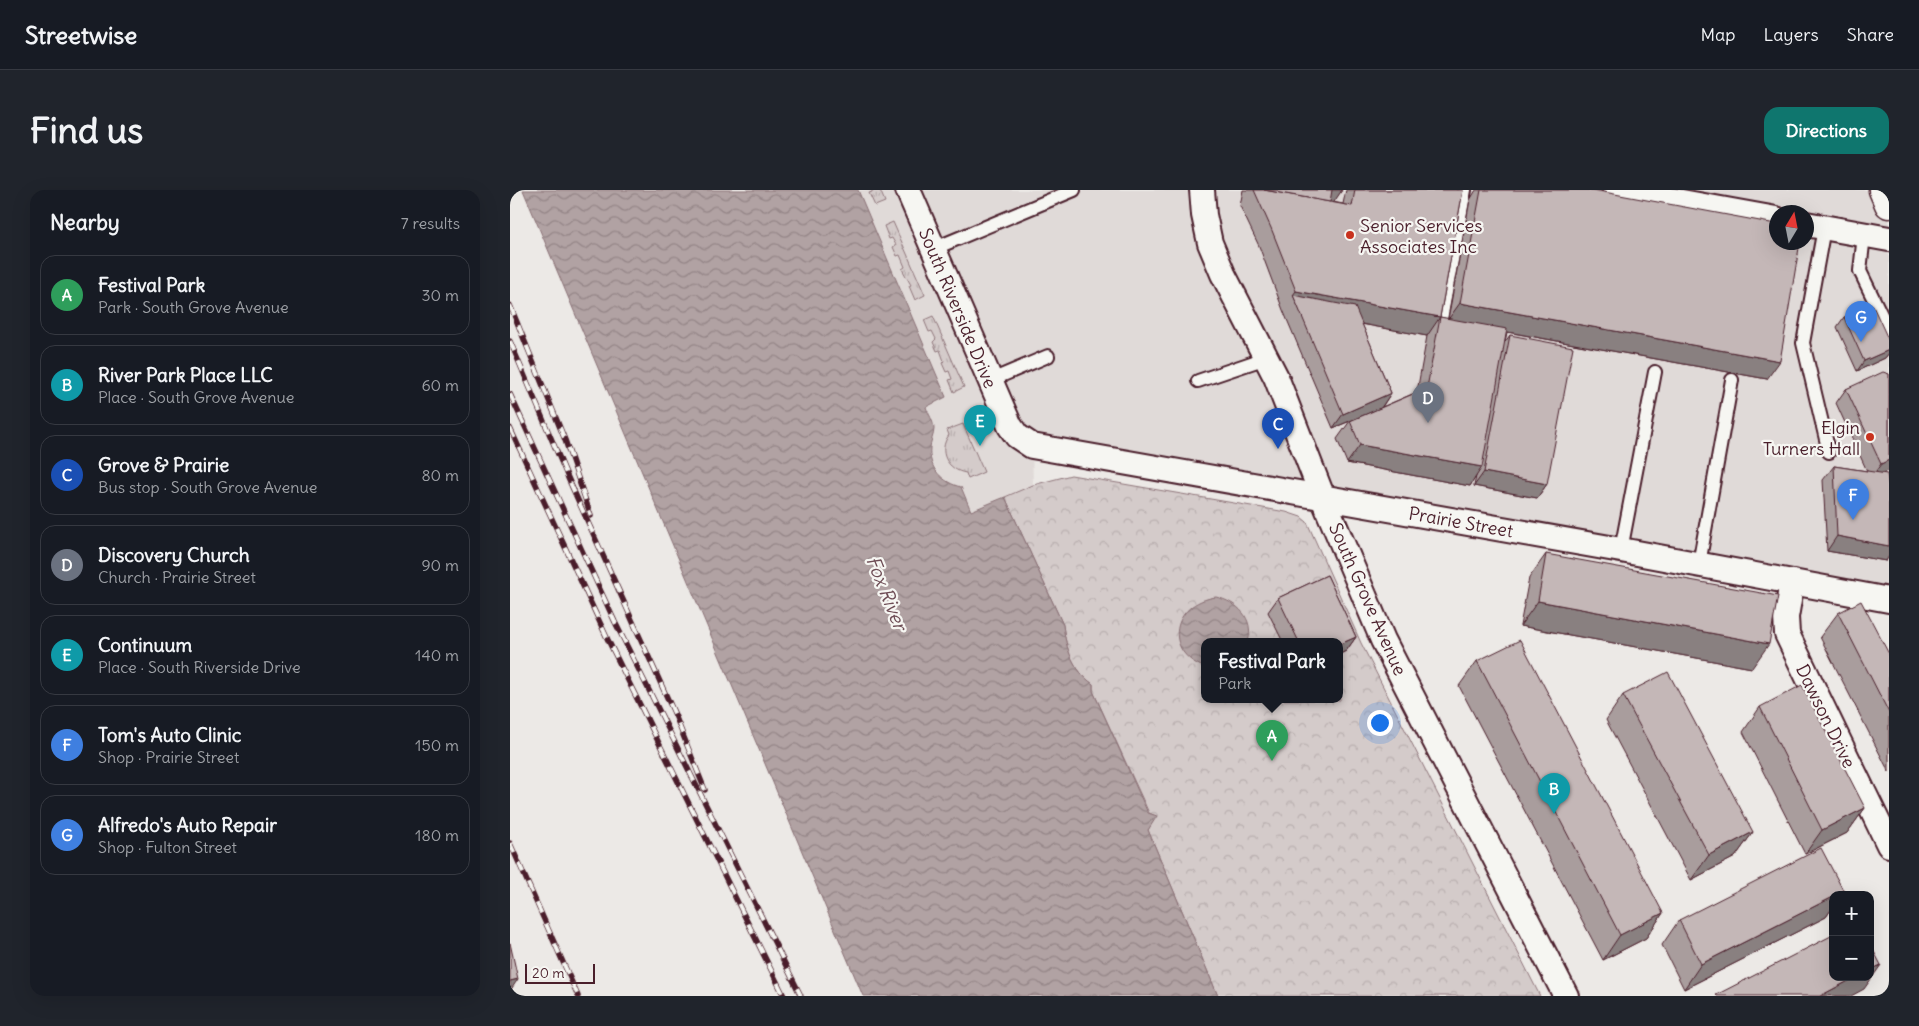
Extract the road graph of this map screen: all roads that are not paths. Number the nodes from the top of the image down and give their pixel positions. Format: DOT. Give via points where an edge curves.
graph roads {
  1 [pos="908,190"];
  2 [pos="1074,190"];
  3 [pos="1202,190"];
  4 [pos="1464,190"];
  5 [pos="1615,190"];
  6 [pos="1883,190"];
  7 [pos="1889,204"];
  8 [pos="1769,218"];
  9 [pos="1815,226"];
  10 [pos="1864,235"];
  11 [pos="1889,239"];
  12 [pos="933,249"];
  13 [pos="1438,330"];
  14 [pos="1889,331"];
  15 [pos="1048,356"];
  16 [pos="1266,358"];
  17 [pos="1655,372"];
  18 [pos="1732,380"];
  19 [pos="989,381"];
  20 [pos="1198,381"];
  21 [pos="1032,446"];
  22 [pos="1829,452"];
  23 [pos="1323,498"];
  24 [pos="1621,550"];
  25 [pos="1699,564"];
  26 [pos="1792,582"];
  27 [pos="1889,600"];
  28 [pos="1889,845"];
  29 [pos="1566,996"];
  1 -- 12 [label="street, South Riverside Drive"];
  2 -- 12 [label="lane"];
  3 -- 16 [label="street, South Grove Avenue" via="1210,242"];
  4 -- 13 [label="lane"];
  5 -- 8 [label="street"];
  6 -- 7 [label="main road"];
  9 -- 10 [label="street"];
  9 -- 22 [label="lane" via="1803,343"];
  10 -- 11 [label="street"];
  10 -- 14 [label="lane" via="1860,271"];
  12 -- 19 [label="street, South Riverside Drive"];
  15 -- 19 [label="lane"];
  16 -- 20 [label="lane"];
  16 -- 23 [label="street, South Grove Avenue"];
  17 -- 24 [label="lane"];
  18 -- 25 [label="lane"];
  19 -- 21 [label="street, South Riverside Drive" via="1010,426 1017,436"];
  21 -- 23 [label="street, Prairie Street"];
  23 -- 24 [label="street, Prairie Street"];
  23 -- 29 [label="street, South Grove Avenue" via="1383,640"];
  24 -- 25 [label="street, Prairie Street"];
  25 -- 26 [label="street, Prairie Street"];
  26 -- 27 [label="street, Prairie Street"];
  26 -- 28 [label="street, Dawson Drive" via="1786,617 1787,634"];
}
